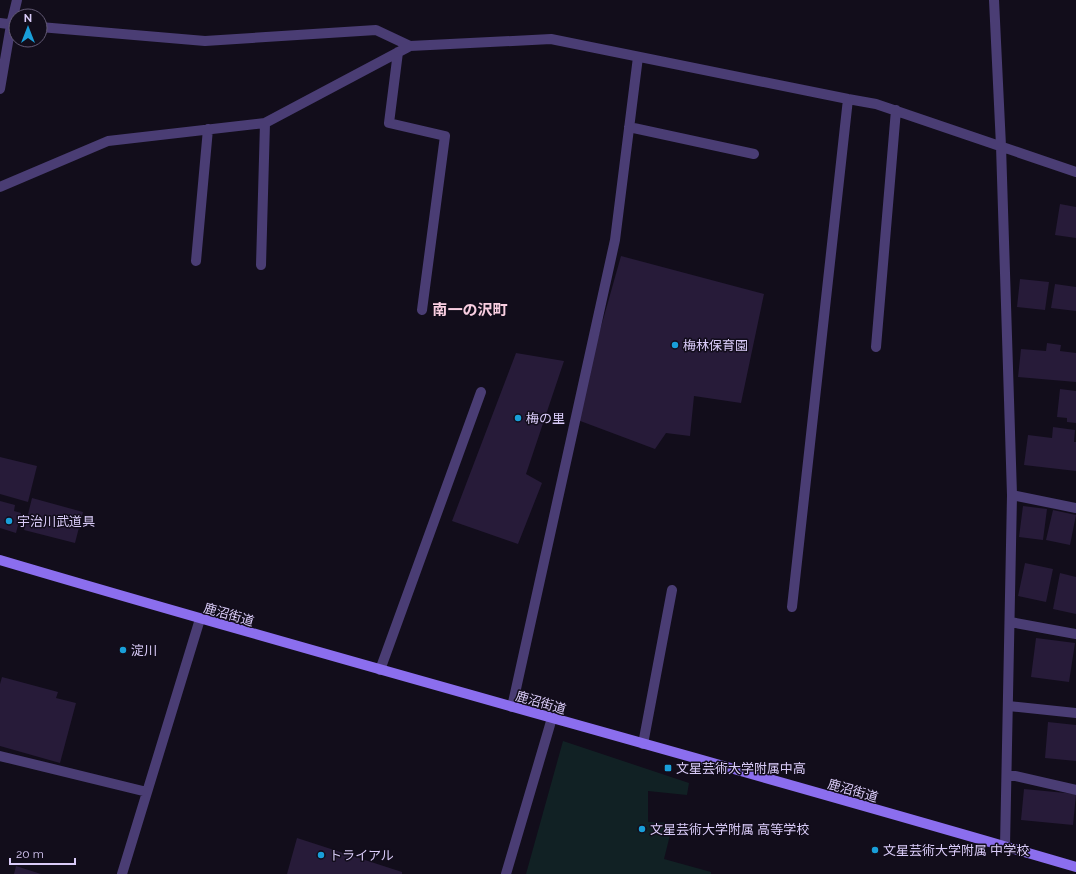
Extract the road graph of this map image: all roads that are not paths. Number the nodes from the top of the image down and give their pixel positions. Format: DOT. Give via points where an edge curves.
graph roads {
  1 [pos="994,0"];
  2 [pos="48,28"];
  3 [pos="410,46"];
  4 [pos="8,48"];
  5 [pos="398,52"];
  6 [pos="638,57"];
  7 [pos="0,89"];
  8 [pos="848,99"];
  9 [pos="896,110"];
  10 [pos="265,123"];
  11 [pos="629,127"];
  12 [pos="208,130"];
  13 [pos="1001,146"];
  14 [pos="754,154"];
  15 [pos="1076,172"];
  16 [pos="0,187"];
  17 [pos="196,261"];
  18 [pos="261,265"];
  19 [pos="422,310"];
  20 [pos="876,347"];
  21 [pos="481,392"];
  22 [pos="1012,495"];
  23 [pos="1076,508"];
  24 [pos="0,560"];
  25 [pos="672,590"];
  26 [pos="792,607"];
  27 [pos="200,619"];
  28 [pos="1010,622"];
  29 [pos="1076,634"];
  30 [pos="380,670"];
  31 [pos="1008,706"];
  32 [pos="512,707"];
  33 [pos="1076,714"];
  34 [pos="552,718"];
  35 [pos="643,744"];
  36 [pos="0,756"];
  37 [pos="1007,774"];
  38 [pos="1076,790"];
  39 [pos="147,792"];
  40 [pos="1005,846"];
  41 [pos="1076,867"];
  42 [pos="122,874"];
  43 [pos="506,874"];
  1 -- 13 [label="street"];
  2 -- 3 [label="street" via="205,41 376,30"];
  3 -- 5 [label="street"];
  3 -- 6 [label="street" via="551,38"];
  4 -- 7 [label="street"];
  5 -- 10 [label="street"];
  5 -- 19 [label="street" via="389,123 445,136"];
  6 -- 8 [label="street"];
  6 -- 11 [label="street"];
  8 -- 9 [label="street"];
  8 -- 26 [label="street"];
  9 -- 13 [label="street"];
  9 -- 20 [label="street"];
  10 -- 12 [label="street"];
  10 -- 18 [label="street"];
  11 -- 14 [label="street"];
  11 -- 32 [label="street" via="615,240"];
  12 -- 16 [label="street" via="108,141"];
  12 -- 17 [label="street"];
  13 -- 15 [label="street"];
  13 -- 22 [label="street"];
  21 -- 30 [label="street"];
  22 -- 23 [label="street"];
  22 -- 28 [label="street"];
  24 -- 27 [label="street, 鹿沼街道"];
  25 -- 35 [label="street"];
  27 -- 30 [label="street, 鹿沼街道"];
  27 -- 39 [label="street"];
  28 -- 29 [label="street"];
  28 -- 31 [label="street"];
  30 -- 32 [label="street, 鹿沼街道"];
  31 -- 33 [label="street"];
  31 -- 37 [label="street"];
  32 -- 34 [label="street, 鹿沼街道"];
  34 -- 35 [label="street, 鹿沼街道"];
  34 -- 43 [label="street"];
  35 -- 40 [label="street, 鹿沼街道"];
  36 -- 39 [label="street"];
  37 -- 38 [label="street"];
  37 -- 40 [label="street"];
  39 -- 42 [label="street"];
  40 -- 41 [label="street, 鹿沼街道"];
}
